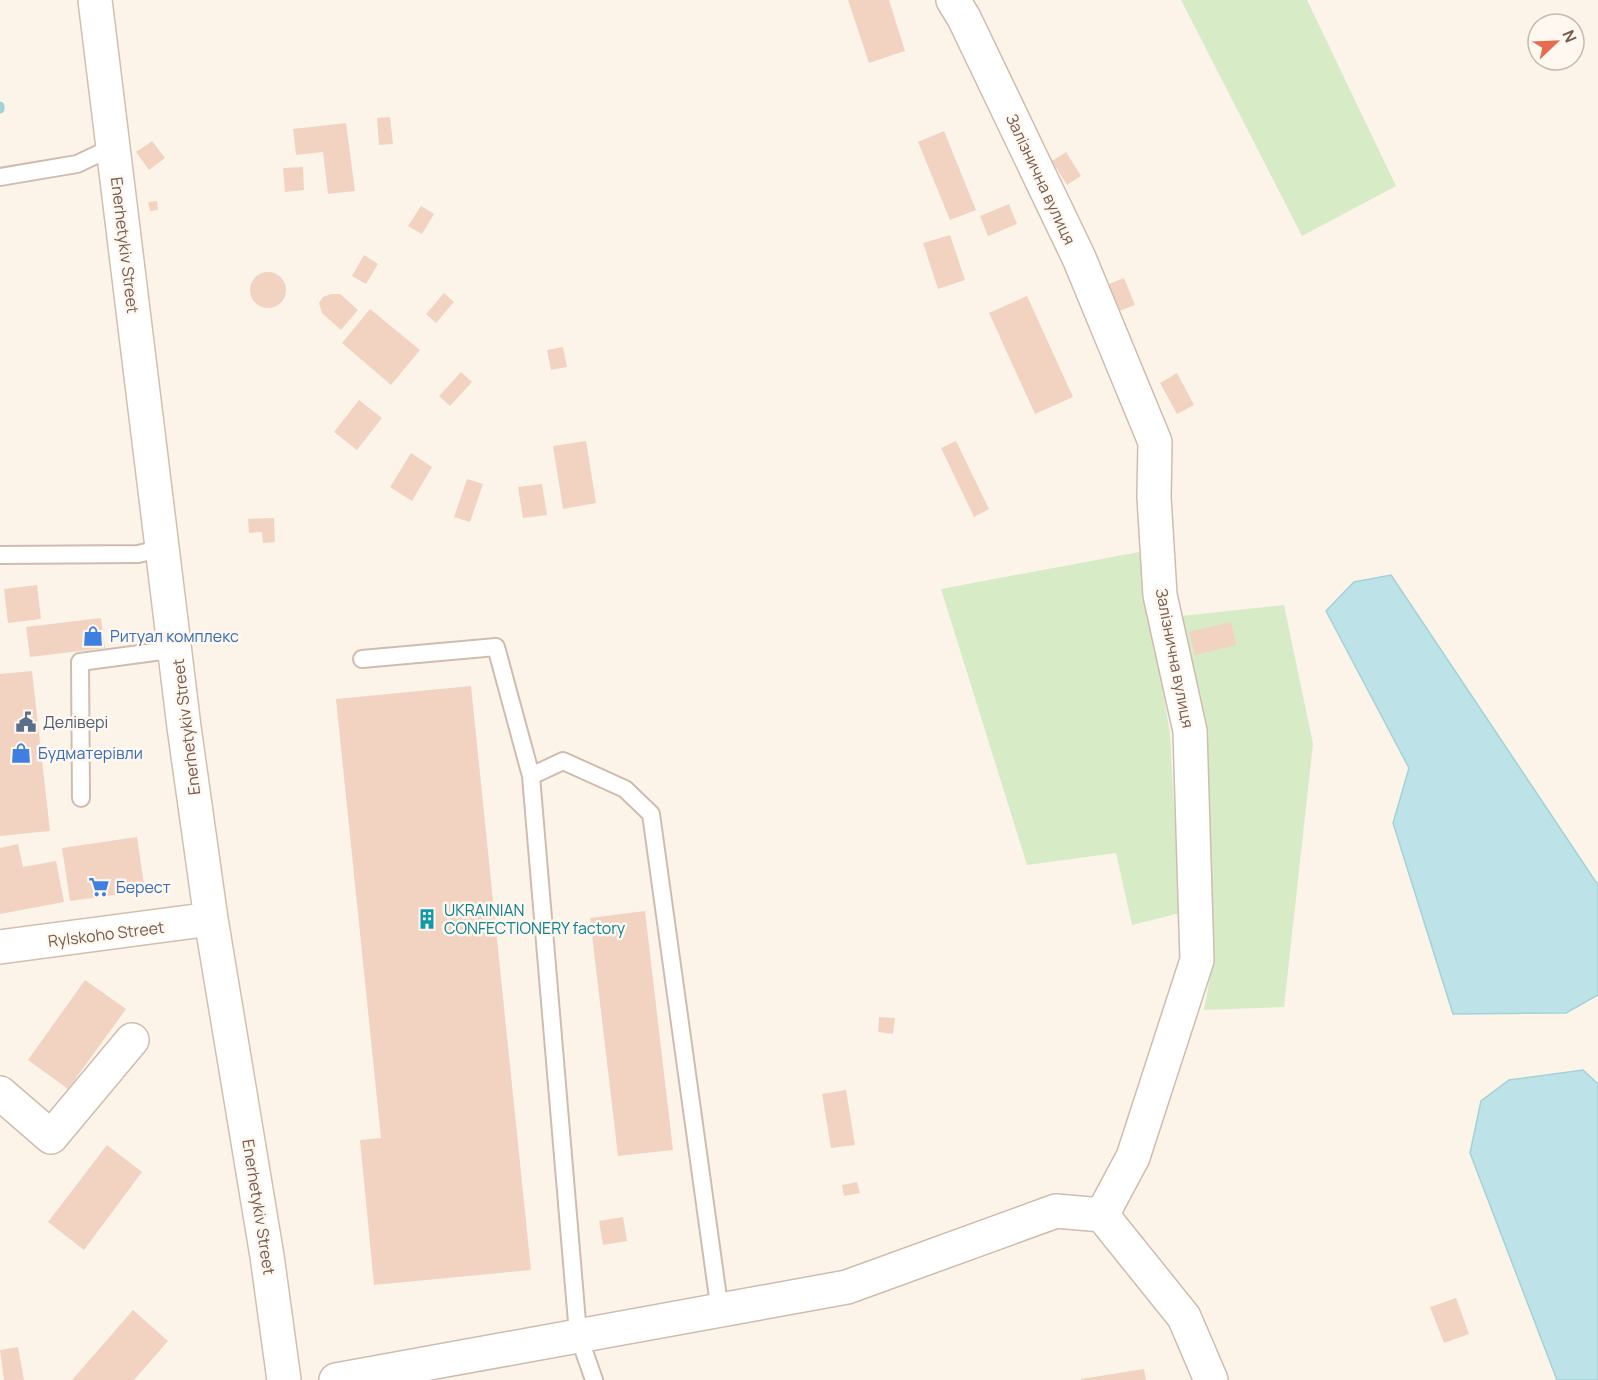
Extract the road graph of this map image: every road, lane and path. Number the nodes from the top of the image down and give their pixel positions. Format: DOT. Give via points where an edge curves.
graph roads {
  1 [pos="95,0"];
  2 [pos="953,0"];
  3 [pos="113,147"];
  4 [pos="0,177"];
  5 [pos="163,548"];
  6 [pos="0,555"];
  7 [pos="177,649"];
  8 [pos="362,659"];
  9 [pos="531,776"];
  10 [pos="81,798"];
  11 [pos="212,919"];
  12 [pos="0,947"];
  13 [pos="132,1040"];
  14 [pos="0,1093"];
  15 [pos="1102,1215"];
  16 [pos="720,1312"];
  17 [pos="578,1334"];
  18 [pos="284,1380"];
  19 [pos="336,1380"];
  20 [pos="594,1380"];
  21 [pos="1210,1380"];
  1 -- 3 [label="street, Enerhetykiv Street"];
  2 -- 15 [label="street, Залізнична вулиця" via="1079,258 1155,442 1160,595 1190,731 1197,960 1133,1157"];
  3 -- 4 [label="lane" via="77,164"];
  3 -- 5 [label="street, Enerhetykiv Street"];
  5 -- 6 [label="lane" via="138,554"];
  5 -- 7 [label="street, Enerhetykiv Street"];
  7 -- 10 [label="lane" via="80,662"];
  7 -- 11 [label="street, Enerhetykiv Street" via="184,727"];
  8 -- 9 [label="lane" via="496,647"];
  9 -- 16 [label="lane" via="563,761 625,789 651,814"];
  9 -- 17 [label="lane"];
  11 -- 12 [label="street, Rylskoho Street"];
  11 -- 18 [label="street, Enerhetykiv Street"];
  13 -- 14 [label="street" via="51,1137"];
  15 -- 16 [label="street" via="1056,1211 847,1287"];
  15 -- 21 [label="street" via="1184,1317"];
  16 -- 17 [label="street"];
  17 -- 19 [label="street"];
  17 -- 20 [label="lane"];
}
